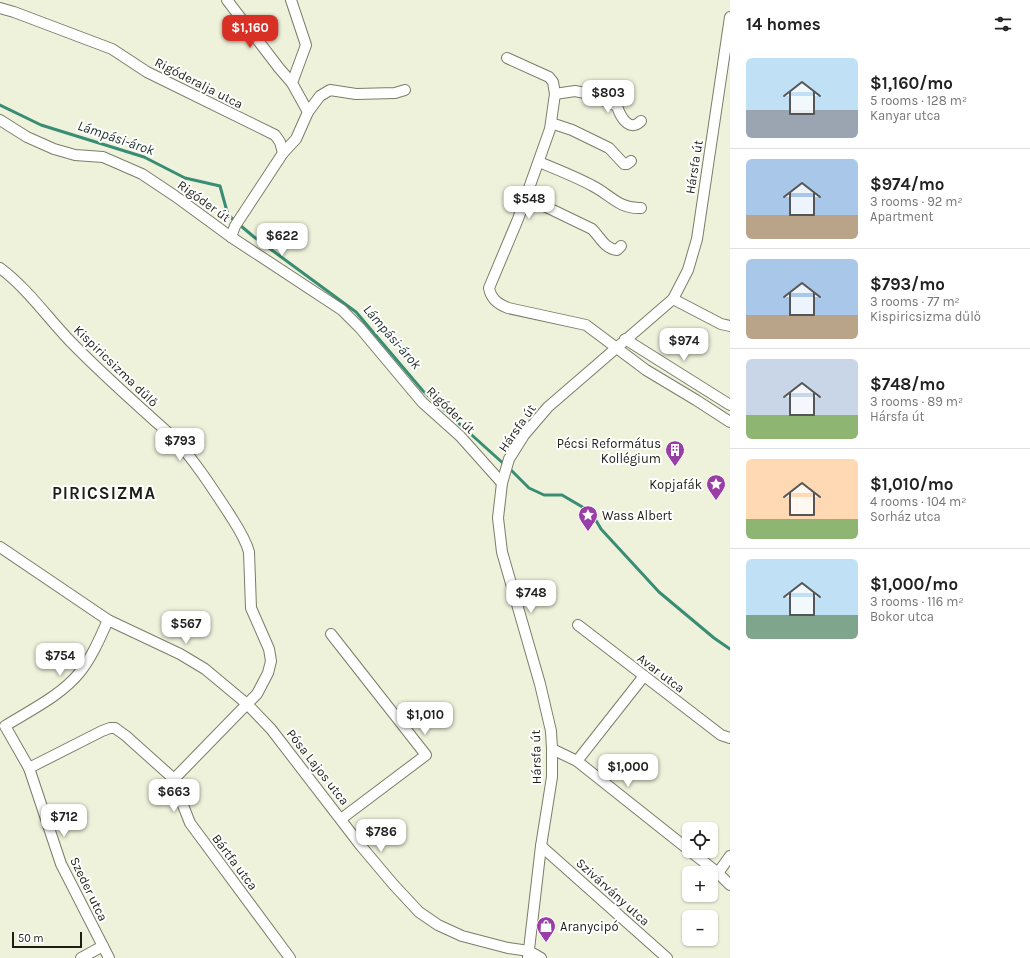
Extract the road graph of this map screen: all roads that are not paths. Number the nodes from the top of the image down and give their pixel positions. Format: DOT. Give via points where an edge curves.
graph roads {
  1 [pos="227,0"];
  2 [pos="291,0"];
  3 [pos="0,8"];
  4 [pos="730,17"];
  5 [pos="506,58"];
  6 [pos="292,83"];
  7 [pos="405,90"];
  8 [pos="555,94"];
  9 [pos="308,112"];
  10 [pos="0,120"];
  11 [pos="641,121"];
  12 [pos="551,123"];
  13 [pos="283,153"];
  14 [pos="631,161"];
  15 [pos="539,162"];
  16 [pos="524,203"];
  17 [pos="641,208"];
  18 [pos="231,237"];
  19 [pos="621,246"];
  20 [pos="0,268"];
  21 [pos="673,299"];
  22 [pos="730,326"];
  23 [pos="625,339"];
  24 [pos="616,347"];
  25 [pos="730,405"];
  26 [pos="730,422"];
  27 [pos="503,479"];
  28 [pos="0,547"];
  29 [pos="108,620"];
  30 [pos="578,625"];
  31 [pos="331,634"];
  32 [pos="644,676"];
  33 [pos="247,704"];
  34 [pos="730,738"];
  35 [pos="552,749"];
  36 [pos="577,761"];
  37 [pos="29,768"];
  38 [pos="174,779"];
  39 [pos="342,819"];
  40 [pos="682,845"];
  41 [pos="541,846"];
  42 [pos="730,856"];
  43 [pos="699,858"];
  44 [pos="709,866"];
  45 [pos="718,873"];
  46 [pos="730,885"];
  47 [pos="103,946"];
  48 [pos="529,954"];
  49 [pos="81,958"];
  50 [pos="109,958"];
  51 [pos="290,958"];
  52 [pos="541,958"];
  53 [pos="667,958"];
  1 -- 6 [label="street"];
  2 -- 6 [label="street" via="306,45"];
  3 -- 13 [label="street, Rigóderalja utca" via="112,49 148,72 275,135"];
  4 -- 21 [label="street, Hársfa út" via="697,239 688,270"];
  5 -- 8 [label="street" via="549,77 553,82"];
  6 -- 9 [label="street"];
  7 -- 9 [label="street" via="395,93 356,94 330,90 320,96"];
  8 -- 11 [label="street" via="576,91 585,93 617,106 623,119 628,123 634,125"];
  8 -- 12 [label="street"];
  9 -- 13 [label="street" via="296,140"];
  10 -- 18 [label="street, Rigóder út" via="27,137 54,149 75,155 103,157 142,174"];
  12 -- 14 [label="street" via="609,148 624,164"];
  12 -- 15 [label="street"];
  13 -- 18 [label="street"];
  15 -- 16 [label="street"];
  15 -- 17 [label="street" via="603,191 618,203 630,208"];
  16 -- 19 [label="street" via="536,202 592,229 610,249 617,250"];
  16 -- 24 [label="street" via="489,288 491,296 498,304 508,308 586,325"];
  18 -- 27 [label="street, Rigóder út" via="342,310 422,402"];
  20 -- 33 [label="street, Kispiricsizma dűlő" via="95,366 174,437 214,490 241,532 249,552 251,608 269,649 271,661 257,694"];
  21 -- 22 [label="street" via="721,324"];
  21 -- 23 [label="street, Hársfa út"];
  23 -- 24 [label="street, Hársfa út"];
  23 -- 25 [label="street"];
  24 -- 26 [label="street" via="646,370"];
  24 -- 27 [label="street, Hársfa út" via="548,407 524,435 509,459"];
  27 -- 35 [label="street, Hársfa út" via="498,518 502,552 540,684 551,731"];
  28 -- 29 [label="street"];
  29 -- 33 [label="street" via="199,665"];
  29 -- 37 [label="street, Szeder utca" via="80,672 60,691 5,726"];
  30 -- 32 [label="street, Avar utca"];
  31 -- 39 [label="street" via="426,755"];
  32 -- 34 [label="street, Avar utca" via="721,735"];
  32 -- 36 [label="street"];
  33 -- 38 [label="street, Kispiricsizma dűlő"];
  33 -- 39 [label="street, Pósa Lajos utca" via="271,729"];
  35 -- 36 [label="street"];
  35 -- 41 [label="street, Hársfa út" via="552,777"];
  36 -- 40 [label="street"];
  37 -- 38 [label="street" via="102,731 115,728"];
  37 -- 47 [label="street, Szeder utca" via="61,864"];
  38 -- 51 [label="street, Bártfa utca" via="190,823"];
  39 -- 48 [label="street, Pósa Lajos utca" via="361,846 419,912 438,925 462,936"];
  41 -- 48 [label="street, Hársfa út"];
  41 -- 53 [label="street, Szivárvány utca"];
  42 -- 45 [label="street"];
  43 -- 44 [label="street"];
  45 -- 46 [label="street"];
  47 -- 49 [label="street"];
  47 -- 50 [label="street, Szeder utca"];
  48 -- 52 [label="street, Pósa Lajos utca"];
}
